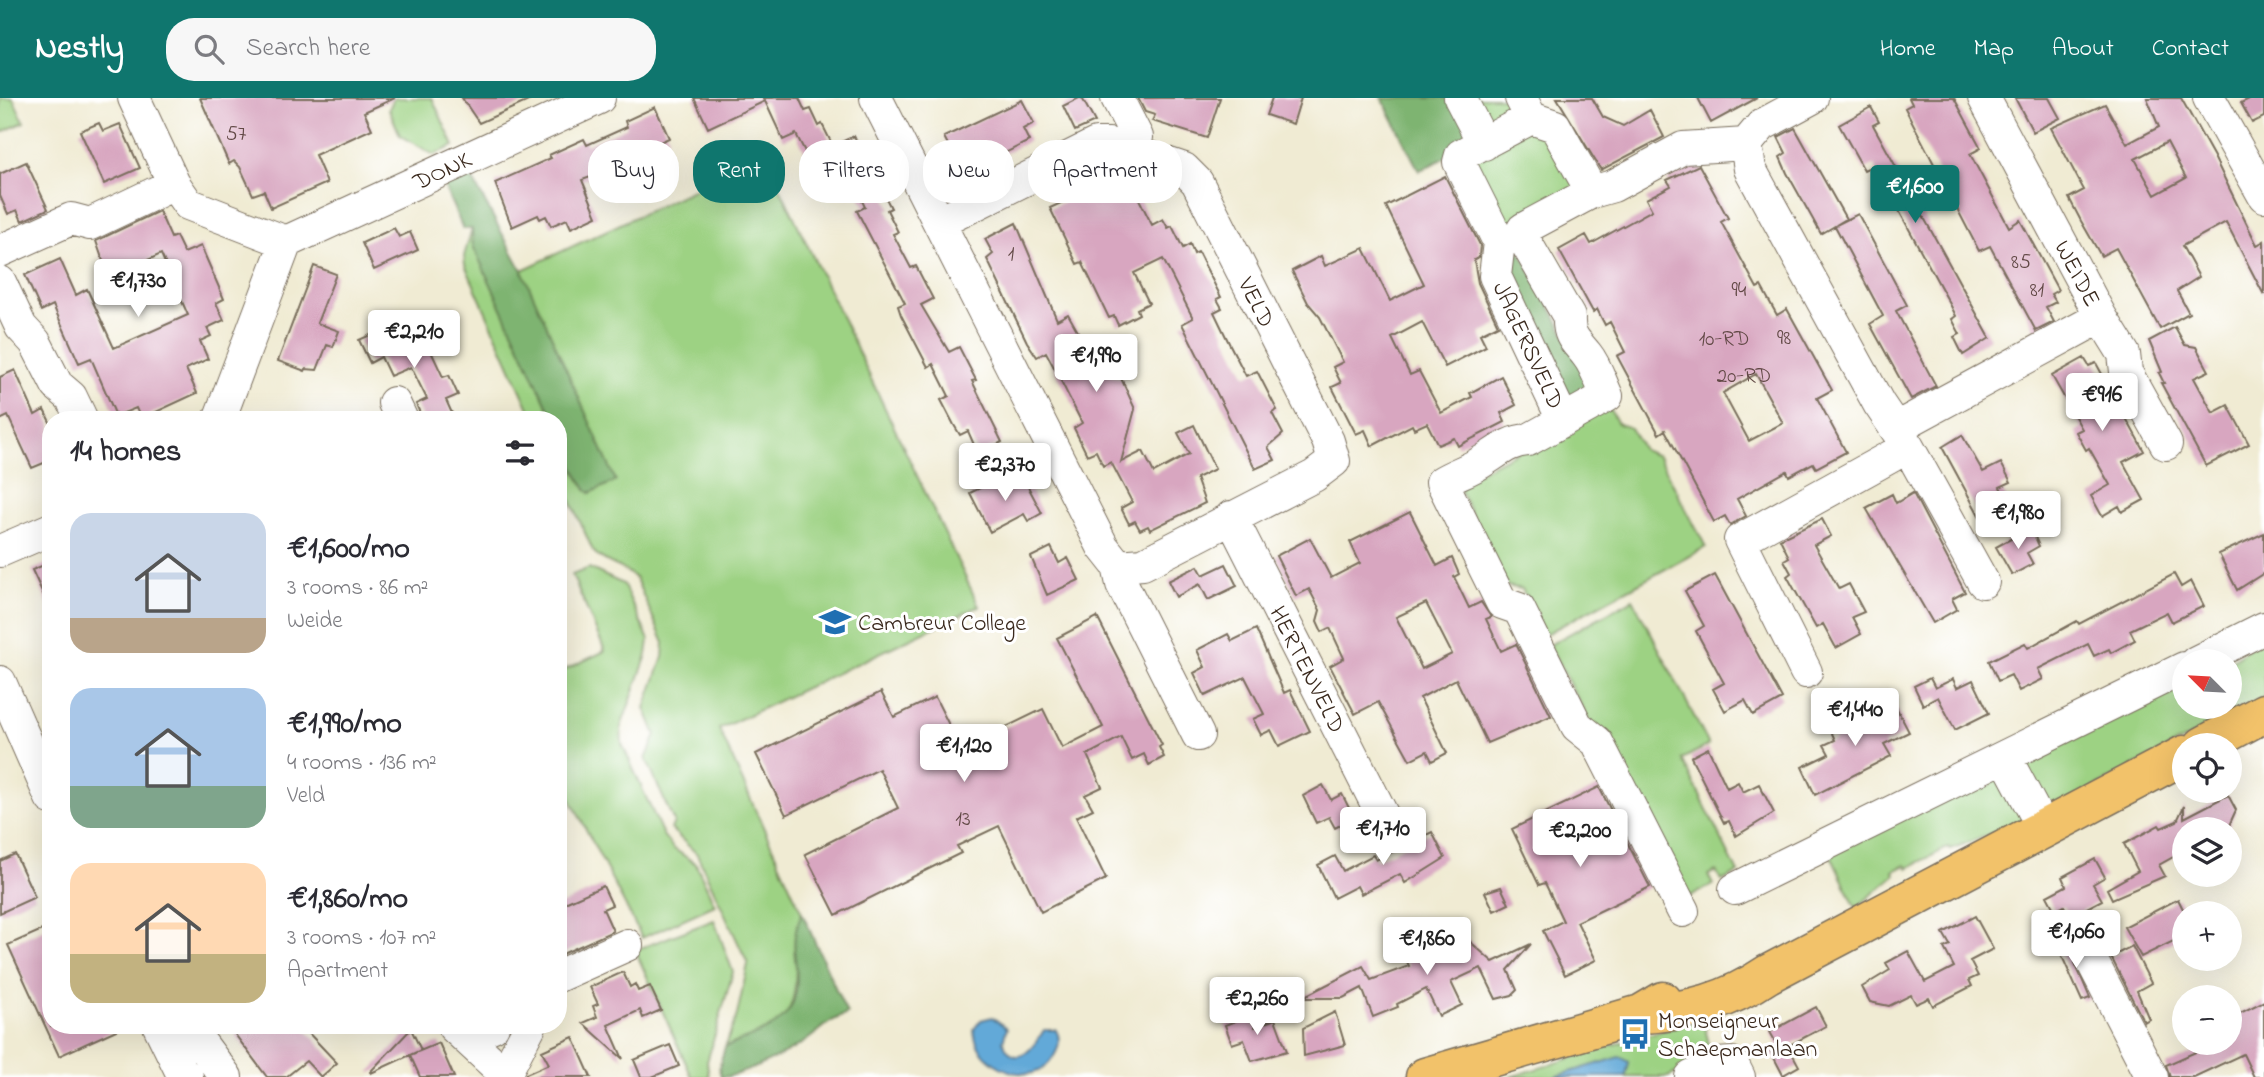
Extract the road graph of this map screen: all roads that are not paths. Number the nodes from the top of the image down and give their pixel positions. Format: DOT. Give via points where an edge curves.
graph roads {
  1 [pos="134,98"];
  2 [pos="598,98"];
  3 [pos="1117,98"];
  4 [pos="1460,98"];
  5 [pos="1812,98"];
  6 [pos="1984,98"];
  7 [pos="2209,98"];
  8 [pos="879,104"];
  9 [pos="1526,108"];
  10 [pos="1136,140"];
  11 [pos="1484,144"];
  12 [pos="1746,144"];
  13 [pos="1182,168"];
  14 [pos="1028,178"];
  15 [pos="174,184"];
  16 [pos="1592,192"];
  17 [pos="2264,196"];
  18 [pos="940,222"];
  19 [pos="286,242"];
  20 [pos="0,251"];
  21 [pos="0,282"];
  22 [pos="2101,317"];
  23 [pos="78,411"];
  24 [pos="222,411"];
  25 [pos="1563,420"];
  26 [pos="1902,437"];
  27 [pos="2166,444"];
  28 [pos="1231,517"];
  29 [pos="42,532"];
  30 [pos="0,551"];
  31 [pos="1118,566"];
  32 [pos="1983,582"];
  33 [pos="2264,628"];
  34 [pos="2222,649"];
  35 [pos="1806,672"];
  36 [pos="2172,674"];
  37 [pos="0,682"];
  38 [pos="2264,713"];
  39 [pos="2227,733"];
  40 [pos="1198,735"];
  41 [pos="2005,757"];
  42 [pos="2172,761"];
  43 [pos="42,778"];
  44 [pos="1385,820"];
  45 [pos="2044,830"];
  46 [pos="1735,889"];
  47 [pos="1683,911"];
  48 [pos="627,945"];
  49 [pos="2093,963"];
  50 [pos="567,971"];
  51 [pos="162,1034"];
  52 [pos="194,1034"];
  53 [pos="474,1034"];
  54 [pos="526,1034"];
  55 [pos="1736,1070"];
  56 [pos="507,1074"];
  57 [pos="180,1075"];
  58 [pos="226,1077"];
  59 [pos="1425,1077"];
  60 [pos="1691,1077"];
  61 [pos="2152,1077"];
  1 -- 15 [label="street"];
  2 -- 19 [label="street, DONK"];
  3 -- 10 [label="street"];
  4 -- 11 [label="street"];
  5 -- 12 [label="street" via="1762,125"];
  6 -- 22 [label="street, WEIDE"];
  7 -- 17 [label="street"];
  8 -- 18 [label="street"];
  9 -- 11 [label="street, JAGERSVELD"];
  9 -- 16 [label="street, JAGERSVELD" via="1555,127"];
  11 -- 25 [label="street, JAGERSVELD" via="1461,155 1459,162 1499,242 1495,276"];
  12 -- 16 [label="street, JAGERSVELD" via="1683,148 1613,187"];
  12 -- 26 [label="street" via="1750,169 1879,404"];
  13 -- 28 [label="street, VELD" via="1197,182 1334,461 1325,470"];
  14 -- 18 [label="street, VELD"];
  15 -- 19 [label="street" via="188,204"];
  15 -- 20 [label="street" via="90,224 71,219"];
  16 -- 25 [label="street, JAGERSVELD" via="1523,229 1524,242 1569,317 1568,331 1587,355 1608,396"];
  18 -- 31 [label="street" via="1103,547"];
  19 -- 24 [label="street"];
  21 -- 23 [label="street" via="21,327"];
  22 -- 26 [label="street, WEIDE"];
  22 -- 27 [label="street" via="2124,354 2126,372"];
  25 -- 47 [label="street" via="1442,482 1502,603 1519,608 1577,726 1597,742"];
  26 -- 32 [label="street"];
  26 -- 35 [label="street, WEIDE" via="1740,540"];
  28 -- 31 [label="street, VELD" via="1143,564"];
  28 -- 44 [label="street, HERTENVELD"];
  29 -- 30 [label="street"];
  31 -- 40 [label="street" via="1122,584"];
  33 -- 34 [label="street"];
  36 -- 41 [label="street"];
  37 -- 43 [label="street"];
  38 -- 39 [label="main road"];
  41 -- 45 [label="street"];
  41 -- 46 [label="street"];
  42 -- 45 [label="main road"];
  45 -- 59 [label="main road" via="1768,974 1740,993 1678,1013 1641,1014"];
  48 -- 50 [label="street"];
  49 -- 61 [label="street"];
  51 -- 57 [label="street"];
  52 -- 58 [label="street"];
  53 -- 56 [label="street"];
  54 -- 56 [label="street"];
  55 -- 60 [label="street" via="1718,1064"];
}
